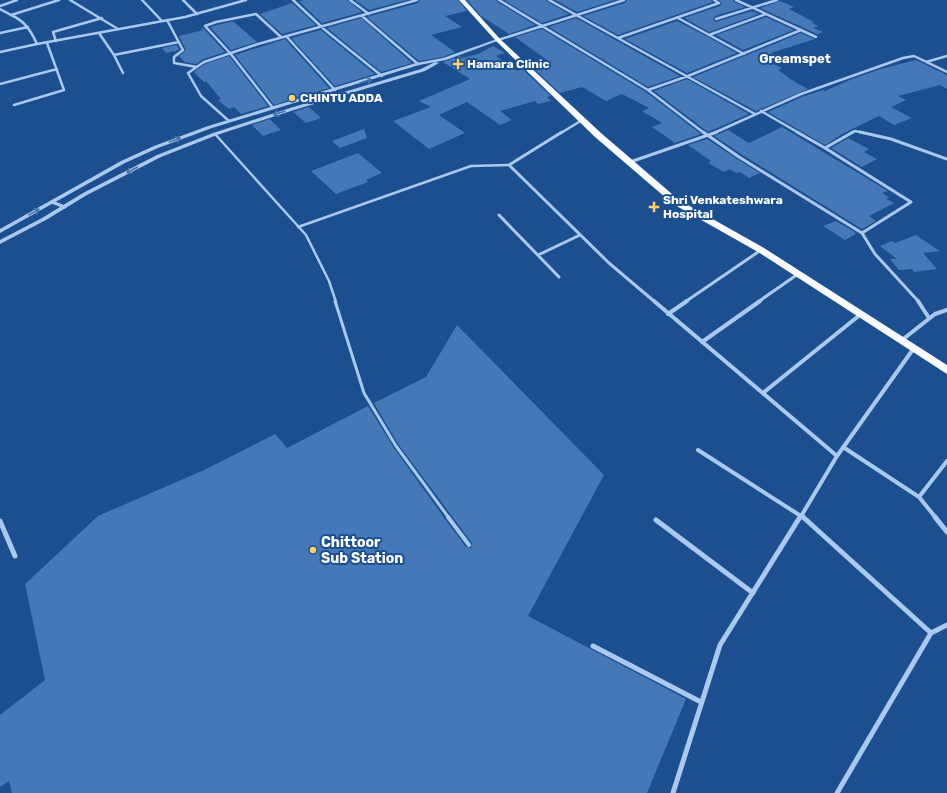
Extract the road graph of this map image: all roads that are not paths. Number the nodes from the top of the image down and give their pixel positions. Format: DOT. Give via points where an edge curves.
graph roads {
  1 [pos="17,0"];
  2 [pos="59,0"];
  3 [pos="70,0"];
  4 [pos="142,0"];
  5 [pos="183,0"];
  6 [pos="246,0"];
  7 [pos="293,0"];
  8 [pos="350,0"];
  9 [pos="417,0"];
  10 [pos="462,0"];
  11 [pos="499,0"];
  12 [pos="549,0"];
  13 [pos="624,0"];
  14 [pos="714,0"];
  15 [pos="736,0"];
  16 [pos="777,0"];
  17 [pos="0,6"];
  18 [pos="752,8"];
  19 [pos="0,9"];
  20 [pos="197,14"];
  21 [pos="368,14"];
  22 [pos="766,14"];
  23 [pos="11,15"];
  24 [pos="576,15"];
  25 [pos="362,16"];
  26 [pos="102,18"];
  27 [pos="678,18"];
  28 [pos="716,19"];
  29 [pos="167,20"];
  30 [pos="162,21"];
  31 [pos="28,26"];
  32 [pos="322,27"];
  33 [pos="543,27"];
  34 [pos="118,29"];
  35 [pos="801,30"];
  36 [pos="0,33"];
  37 [pos="99,33"];
  38 [pos="709,35"];
  39 [pos="286,36"];
  40 [pos="281,37"];
  41 [pos="816,37"];
  42 [pos="618,38"];
  43 [pos="498,40"];
  44 [pos="56,41"];
  45 [pos="179,42"];
  46 [pos="47,43"];
  47 [pos="37,44"];
  48 [pos="0,52"];
  49 [pos="230,53"];
  50 [pos="744,54"];
  51 [pos="114,55"];
  52 [pos="947,56"];
  53 [pos="444,59"];
  54 [pos="926,62"];
  55 [pos="418,64"];
  56 [pos="197,67"];
  57 [pos="57,69"];
  58 [pos="947,72"];
  59 [pos="123,73"];
  60 [pos="382,76"];
  61 [pos="688,76"];
  62 [pos="0,84"];
  63 [pos="335,90"];
  64 [pos="648,90"];
  65 [pos="14,105"];
  66 [pos="273,108"];
  67 [pos="761,111"];
  68 [pos="755,114"];
  69 [pos="242,117"];
  70 [pos="582,120"];
  71 [pos="229,121"];
  72 [pos="248,123"];
  73 [pos="214,134"];
  74 [pos="708,136"];
  75 [pos="825,148"];
  76 [pos="150,149"];
  77 [pos="159,156"];
  78 [pos="947,159"];
  79 [pos="630,162"];
  80 [pos="509,165"];
  81 [pos="52,202"];
  82 [pos="64,207"];
  83 [pos="499,215"];
  84 [pos="298,226"];
  85 [pos="0,231"];
  86 [pos="862,234"];
  87 [pos="580,235"];
  88 [pos="0,242"];
  89 [pos="761,250"];
  90 [pos="538,255"];
  91 [pos="798,274"];
  92 [pos="559,277"];
  93 [pos="947,310"];
  94 [pos="668,314"];
  95 [pos="861,314"];
  96 [pos="929,318"];
  97 [pos="901,340"];
  98 [pos="702,342"];
  99 [pos="914,348"];
  100 [pos="947,370"];
  101 [pos="763,393"];
  102 [pos="843,447"];
  103 [pos="698,450"];
  104 [pos="837,456"];
  105 [pos="947,461"];
  106 [pos="920,497"];
  107 [pos="802,515"];
  108 [pos="656,520"];
  109 [pos="0,521"];
  110 [pos="947,532"];
  111 [pos="469,545"];
  112 [pos="15,556"];
  113 [pos="753,593"];
  114 [pos="947,625"];
  115 [pos="931,633"];
  116 [pos="592,646"];
  117 [pos="701,702"];
  118 [pos="673,793"];
  119 [pos="837,793"];
  1 -- 17 [label="street"];
  2 -- 23 [label="street"];
  3 -- 26 [label="street"];
  4 -- 30 [label="street"];
  5 -- 20 [label="street"];
  6 -- 20 [label="street"];
  7 -- 32 [label="street"];
  8 -- 21 [label="street"];
  9 -- 21 [label="street"];
  10 -- 43 [label="highway"];
  11 -- 33 [label="street"];
  12 -- 24 [label="street"];
  13 -- 24 [label="street"];
  14 -- 27 [label="street" via="719,3"];
  15 -- 18 [label="street"];
  16 -- 18 [label="street"];
  18 -- 22 [label="street"];
  18 -- 28 [label="street"];
  19 -- 23 [label="street"];
  20 -- 29 [label="street"];
  21 -- 25 [label="street"];
  22 -- 35 [label="street"];
  22 -- 38 [label="street"];
  23 -- 31 [label="street" via="22,19"];
  24 -- 33 [label="street"];
  24 -- 42 [label="street"];
  25 -- 32 [label="street"];
  25 -- 55 [label="street"];
  26 -- 34 [label="street"];
  26 -- 44 [label="street" via="53,32"];
  27 -- 38 [label="street"];
  27 -- 42 [label="street"];
  29 -- 30 [label="street"];
  29 -- 45 [label="street"];
  30 -- 34 [label="street"];
  31 -- 36 [label="street"];
  31 -- 47 [label="street"];
  32 -- 39 [label="street"];
  32 -- 60 [label="street"];
  33 -- 43 [label="street"];
  33 -- 64 [label="street"];
  34 -- 37 [label="street"];
  35 -- 41 [label="street"];
  35 -- 50 [label="street"];
  37 -- 44 [label="street"];
  37 -- 51 [label="street"];
  38 -- 50 [label="street"];
  39 -- 40 [label="street"];
  39 -- 63 [label="street"];
  40 -- 49 [label="street"];
  40 -- 49 [label="street" via="256,14 205,26"];
  42 -- 61 [label="street"];
  43 -- 53 [label="street"];
  43 -- 70 [label="highway"];
  44 -- 46 [label="street"];
  45 -- 51 [label="street"];
  45 -- 56 [label="street" via="183,50 174,57 174,63"];
  46 -- 47 [label="street"];
  46 -- 57 [label="street"];
  47 -- 48 [label="street"];
  49 -- 56 [label="street"];
  49 -- 66 [label="street"];
  50 -- 61 [label="street"];
  51 -- 59 [label="street"];
  52 -- 54 [label="street"];
  53 -- 55 [label="street"];
  53 -- 72 [label="street, one-way" via="423,70"];
  54 -- 58 [label="street"];
  54 -- 67 [label="street" via="914,56 903,58"];
  55 -- 60 [label="street"];
  56 -- 71 [label="street" via="188,73 194,86 199,94"];
  57 -- 62 [label="street"];
  57 -- 65 [label="street" via="64,90"];
  63 -- 60 [label="street, one-way"];
  61 -- 64 [label="street"];
  61 -- 68 [label="street"];
  63 -- 66 [label="street"];
  64 -- 74 [label="street"];
  66 -- 69 [label="street"];
  67 -- 68 [label="street"];
  67 -- 75 [label="street"];
  68 -- 74 [label="street"];
  69 -- 71 [label="street"];
  69 -- 72 [label="street"];
  70 -- 79 [label="highway"];
  70 -- 80 [label="street"];
  76 -- 71 [label="street, one-way"];
  72 -- 73 [label="street"];
  73 -- 77 [label="street"];
  73 -- 84 [label="lane"];
  74 -- 79 [label="street"];
  74 -- 86 [label="street"];
  75 -- 78 [label="street" via="855,131 891,139"];
  75 -- 86 [label="street" via="911,202"];
  76 -- 77 [label="street"];
  76 -- 81 [label="street"];
  77 -- 82 [label="street, one-way"];
  79 -- 89 [label="highway" via="676,202"];
  80 -- 84 [label="lane" via="471,166"];
  80 -- 87 [label="street"];
  81 -- 82 [label="street"];
  85 -- 81 [label="street, one-way"];
  82 -- 88 [label="street"];
  83 -- 90 [label="street"];
  84 -- 111 [label="lane" via="306,235 329,281 364,393 396,446"];
  86 -- 96 [label="street" via="875,254 921,304"];
  87 -- 90 [label="street"];
  87 -- 94 [label="street"];
  89 -- 91 [label="highway"];
  89 -- 94 [label="street"];
  90 -- 92 [label="street"];
  91 -- 95 [label="highway"];
  91 -- 98 [label="street"];
  93 -- 96 [label="street"];
  94 -- 98 [label="street"];
  95 -- 97 [label="highway"];
  95 -- 101 [label="street"];
  96 -- 97 [label="street"];
  97 -- 99 [label="highway"];
  98 -- 101 [label="street"];
  99 -- 100 [label="highway"];
  99 -- 102 [label="street"];
  101 -- 104 [label="street"];
  102 -- 104 [label="street"];
  102 -- 106 [label="street"];
  103 -- 107 [label="street"];
  104 -- 107 [label="street"];
  105 -- 106 [label="street"];
  106 -- 110 [label="street"];
  107 -- 113 [label="street"];
  107 -- 115 [label="street"];
  108 -- 113 [label="street"];
  109 -- 112 [label="street"];
  113 -- 117 [label="street" via="720,645"];
  114 -- 115 [label="street"];
  115 -- 119 [label="street"];
  116 -- 117 [label="street"];
  117 -- 118 [label="street"];
}
